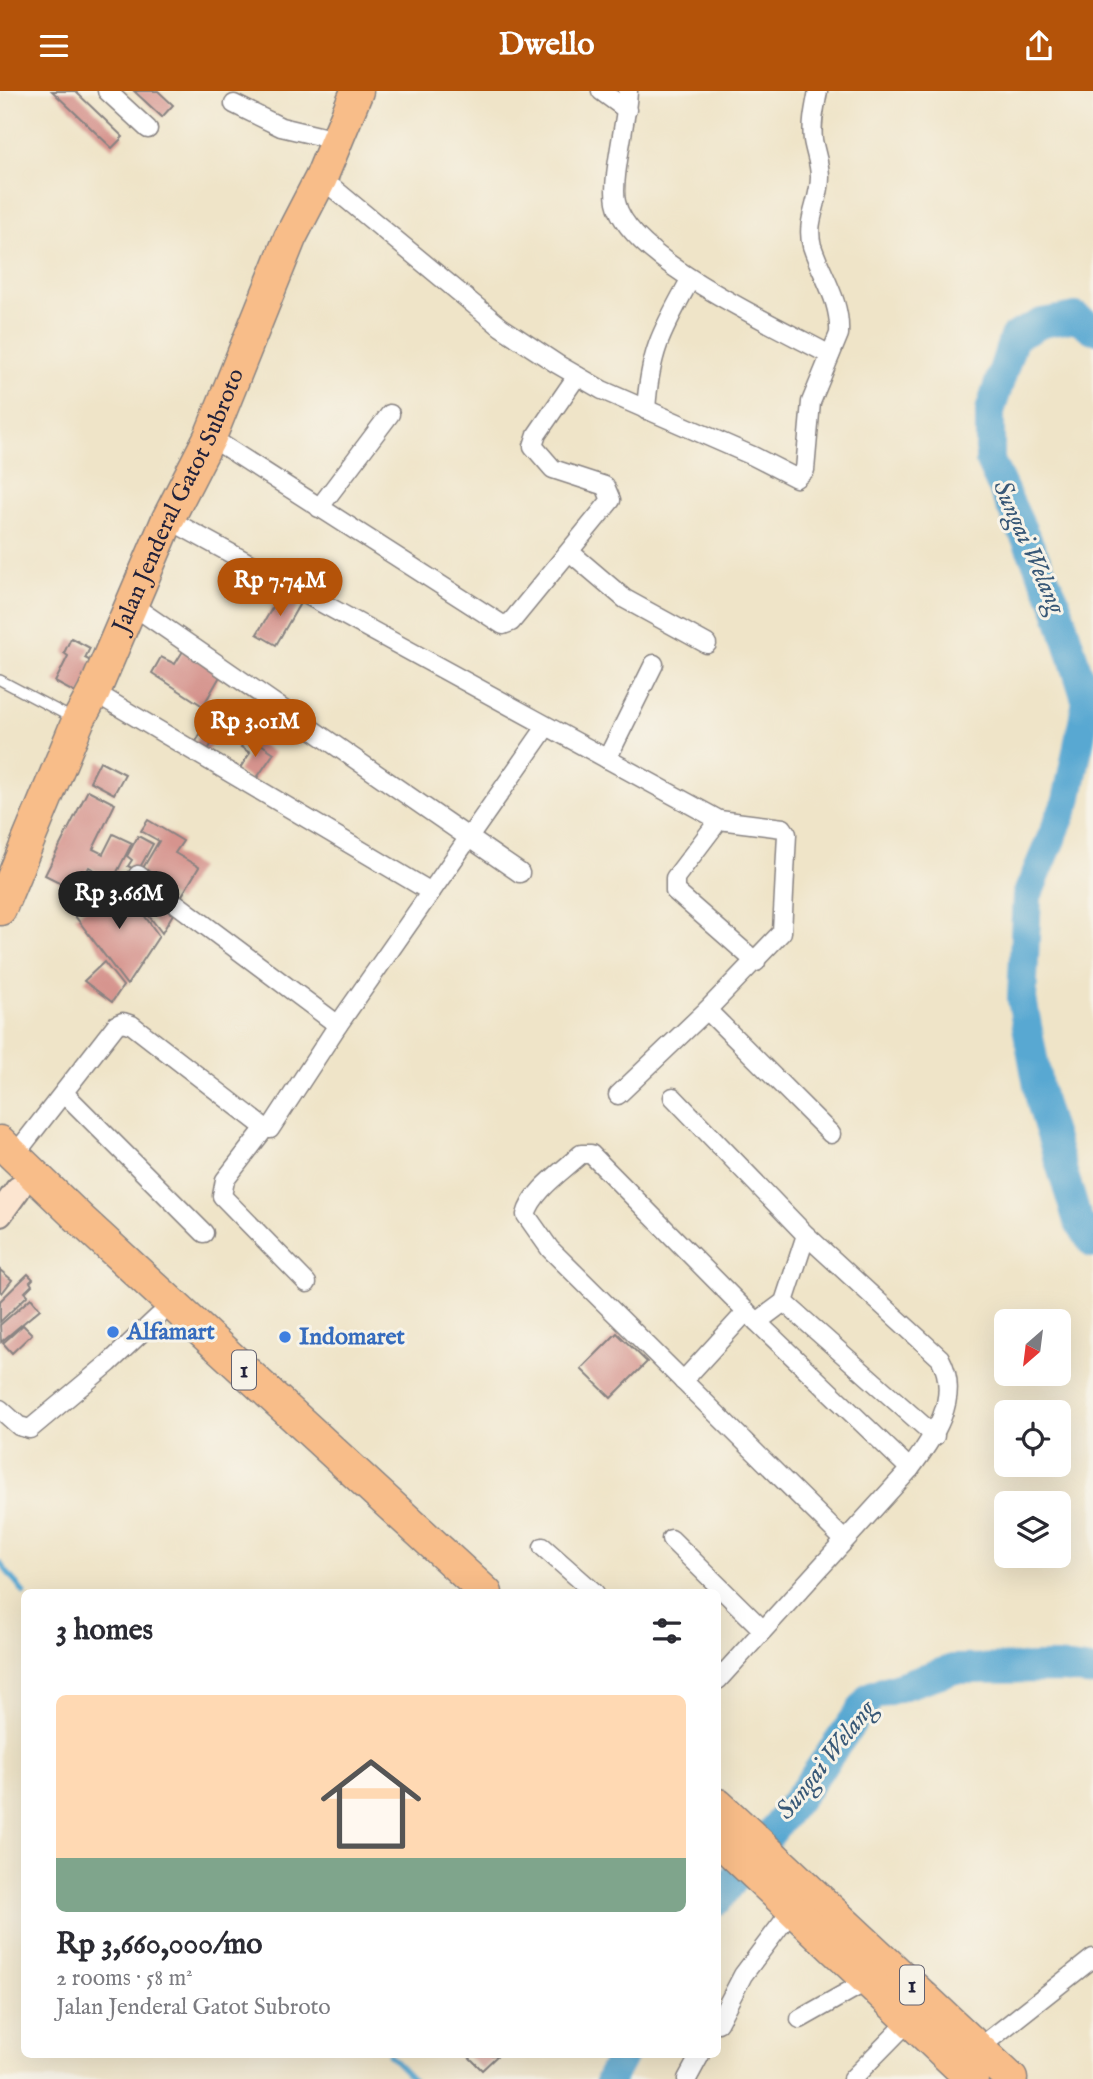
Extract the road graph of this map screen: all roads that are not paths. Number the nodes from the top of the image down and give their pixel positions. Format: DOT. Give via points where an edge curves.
graph roads {
  1 [pos="107,91"];
  2 [pos="357,91"];
  3 [pos="601,91"];
  4 [pos="628,91"];
  5 [pos="818,91"];
  6 [pos="234,104"];
  7 [pos="627,110"];
  8 [pos="148,129"];
  9 [pos="336,140"];
  10 [pos="321,178"];
  11 [pos="690,280"];
  12 [pos="831,355"];
  13 [pos="577,376"];
  14 [pos="646,410"];
  15 [pos="390,414"];
  16 [pos="211,437"];
  17 [pos="319,508"];
  18 [pos="168,519"];
  19 [pos="571,552"];
  20 [pos="132,605"];
  21 [pos="707,644"];
  22 [pos="654,664"];
  23 [pos="0,680"];
  24 [pos="94,692"];
  25 [pos="78,721"];
  26 [pos="546,727"];
  27 [pos="607,759"];
  28 [pos="719,820"];
  29 [pos="468,838"];
  30 [pos="520,873"];
  31 [pos="138,875"];
  32 [pos="431,892"];
  33 [pos="0,909"];
  34 [pos="756,962"];
  35 [pos="707,1010"];
  36 [pos="338,1025"];
  37 [pos="65,1094"];
  38 [pos="618,1095"];
  39 [pos="673,1097"];
  40 [pos="265,1128"];
  41 [pos="831,1134"];
  42 [pos="5,1165"];
  43 [pos="204,1233"];
  44 [pos="806,1235"];
  45 [pos="307,1283"];
  46 [pos="784,1302"];
  47 [pos="158,1317"];
  48 [pos="751,1317"];
  49 [pos="684,1381"];
  50 [pos="0,1409"];
  51 [pos="934,1436"];
  52 [pos="910,1469"];
  53 [pos="671,1539"];
  54 [pos="844,1540"];
  55 [pos="543,1547"];
  56 [pos="449,1589"];
  57 [pos="482,1589"];
  58 [pos="590,1589"];
  59 [pos="762,1630"];
  60 [pos="721,1677"];
  61 [pos="721,1809"];
  62 [pos="721,1841"];
  63 [pos="798,1903"];
  64 [pos="1093,1958"];
  65 [pos="869,1980"];
  66 [pos="721,2016"];
  67 [pos="800,2019"];
  68 [pos="910,2020"];
  69 [pos="979,2048"];
  70 [pos="698,2058"];
  71 [pos="687,2079"];
  72 [pos="852,2079"];
  73 [pos="972,2079"];
  74 [pos="1011,2079"];
  1 -- 8 [label="street"];
  2 -- 9 [label="highway, Jalan Jenderal Gatot Subroto"];
  3 -- 7 [label="street"];
  4 -- 7 [label="street"];
  5 -- 12 [label="street" via="813,139 820,178 808,227 837,306 839,334"];
  6 -- 9 [label="street" via="281,127"];
  7 -- 11 [label="street" via="614,191 617,206 637,236"];
  9 -- 10 [label="highway, Jalan Jenderal Gatot Subroto"];
  10 -- 13 [label="street" via="501,327"];
  10 -- 16 [label="highway, Jalan Jenderal Gatot Subroto" via="290,237"];
  11 -- 12 [label="street"];
  11 -- 14 [label="street" via="657,342 649,369"];
  12 -- 14 [label="street" via="811,402 805,470 796,478"];
  13 -- 14 [label="street"];
  13 -- 19 [label="street" via="533,446 553,468 597,482 610,492 608,505"];
  15 -- 17 [label="street"];
  16 -- 17 [label="street"];
  16 -- 18 [label="highway, Jalan Jenderal Gatot Subroto"];
  17 -- 19 [label="street" via="503,625 511,622"];
  18 -- 20 [label="highway, Jalan Jenderal Gatot Subroto"];
  18 -- 26 [label="street"];
  19 -- 21 [label="street" via="625,599"];
  20 -- 24 [label="highway, Jalan Jenderal Gatot Subroto"];
  20 -- 29 [label="street"];
  22 -- 27 [label="street"];
  23 -- 25 [label="lane"];
  24 -- 25 [label="highway, Jalan Jenderal Gatot Subroto"];
  24 -- 32 [label="street"];
  25 -- 33 [label="highway, Jalan Jenderal Gatot Subroto"];
  26 -- 27 [label="street"];
  26 -- 29 [label="street"];
  27 -- 28 [label="street"];
  28 -- 34 [label="street" via="675,879 675,891"];
  28 -- 34 [label="street" via="778,825 786,831 782,932"];
  29 -- 30 [label="street"];
  29 -- 32 [label="street"];
  31 -- 36 [label="street"];
  32 -- 36 [label="street"];
  34 -- 35 [label="street"];
  35 -- 38 [label="street"];
  35 -- 41 [label="street"];
  36 -- 40 [label="street" via="275,1125"];
  37 -- 40 [label="street" via="116,1025 123,1022"];
  37 -- 42 [label="street"];
  37 -- 43 [label="street"];
  39 -- 44 [label="street"];
  40 -- 45 [label="street" via="225,1180 222,1196"];
  42 -- 47 [label="highway, 1"];
  42 -- 57 [label="highway, 1"];
  44 -- 46 [label="street"];
  44 -- 51 [label="street" via="940,1358 948,1390"];
  46 -- 48 [label="street"];
  46 -- 51 [label="street"];
  47 -- 50 [label="street" via="30,1429 19,1426"];
  47 -- 56 [label="highway, 1"];
  48 -- 49 [label="street"];
  48 -- 49 [label="street" via="591,1154 581,1154 538,1195 526,1215 550,1249"];
  48 -- 52 [label="street"];
  49 -- 54 [label="street"];
  51 -- 52 [label="street"];
  52 -- 54 [label="street"];
  53 -- 59 [label="street"];
  54 -- 59 [label="street"];
  55 -- 58 [label="street"];
  59 -- 60 [label="street"];
  61 -- 63 [label="highway, 1"];
  62 -- 63 [label="highway, 1"];
  63 -- 65 [label="highway, 1"];
  63 -- 66 [label="street" via="743,1975"];
  63 -- 69 [label="highway, 1"];
  64 -- 69 [label="street"];
  65 -- 67 [label="street"];
  65 -- 68 [label="highway, 1"];
  68 -- 72 [label="street"];
  68 -- 73 [label="highway, 1"];
  69 -- 74 [label="highway, 1"];
  70 -- 71 [label="street"];
}
